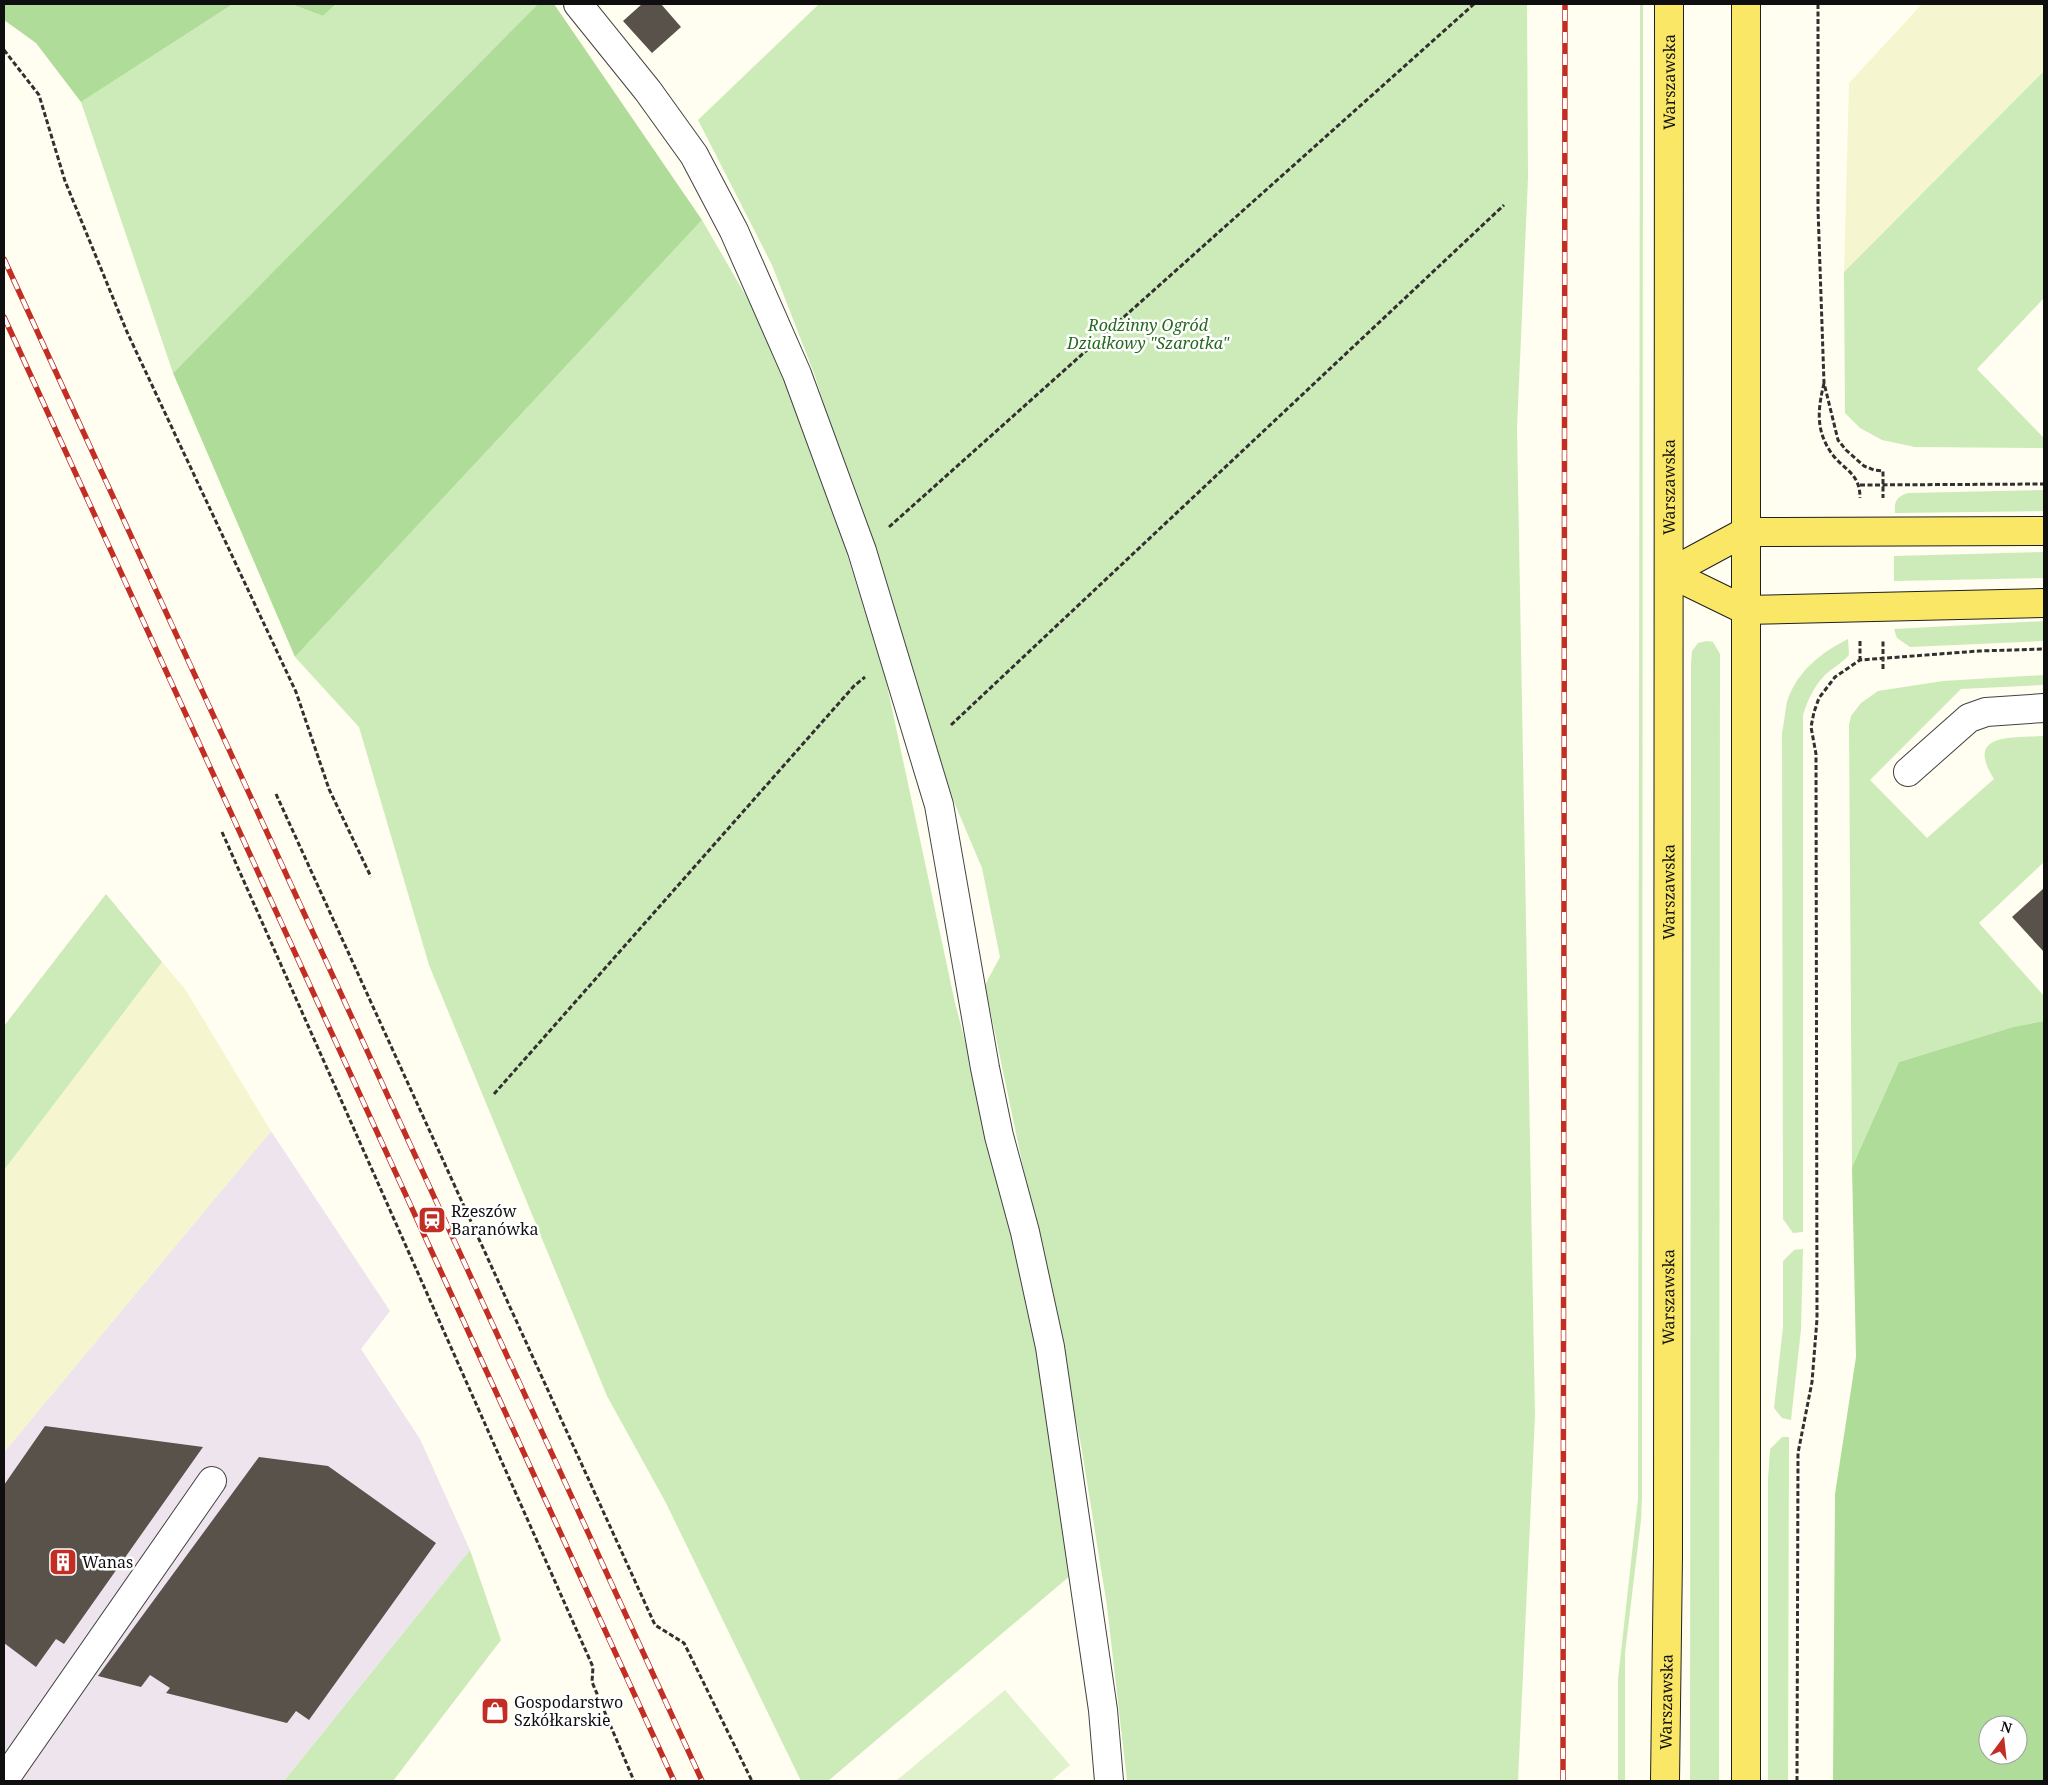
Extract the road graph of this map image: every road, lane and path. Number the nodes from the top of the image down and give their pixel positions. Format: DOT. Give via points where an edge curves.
graph roads {
  1 [pos="578,4"];
  2 [pos="1474,4"];
  3 [pos="1669,4"];
  4 [pos="1746,4"];
  5 [pos="1818,4"];
  6 [pos="4,50"];
  7 [pos="1504,205"];
  8 [pos="1883,471"];
  9 [pos="2044,484"];
  10 [pos="1860,485"];
  11 [pos="2044,531"];
  12 [pos="1745,532"];
  13 [pos="862,551"];
  14 [pos="1669,573"];
  15 [pos="2044,603"];
  16 [pos="1746,610"];
  17 [pos="2044,649"];
  18 [pos="894,656"];
  19 [pos="2044,708"];
  20 [pos="923,750"];
  21 [pos="1908,772"];
  22 [pos="276,794"];
  23 [pos="222,832"];
  24 [pos="371,877"];
  25 [pos="494,1094"];
  26 [pos="212,1481"];
  27 [pos="4,1780"];
  28 [pos="634,1781"];
  29 [pos="752,1781"];
  30 [pos="1109,1781"];
  31 [pos="1666,1781"];
  32 [pos="1746,1781"];
  33 [pos="1797,1781"];
  1 -- 13 [label="lane" via="648,91 694,155 730,222 797,374"];
  2 -- 13 [label="path"];
  3 -- 14 [label="main road, Warszawska"];
  4 -- 12 [label="main road"];
  5 -- 8 [label="path" via="1818,210 1824,382 1838,440 1864,466"];
  6 -- 24 [label="path" via="38,95 65,181 127,332 296,692 329,789"];
  7 -- 20 [label="path"];
  9 -- 10 [label="path"];
  11 -- 12 [label="main road"];
  12 -- 14 [label="main road"];
  12 -- 16 [label="main road"];
  13 -- 18 [label="lane"];
  14 -- 16 [label="main road"];
  14 -- 31 [label="main road, Warszawska"];
  15 -- 16 [label="main road"];
  16 -- 32 [label="main road"];
  17 -- 33 [label="path" via="1860,660 1835,677 1819,698 1810,728 1816,754 1817,1319 1812,1382 1798,1454"];
  18 -- 20 [label="lane"];
  18 -- 25 [label="path" via="854,686"];
  19 -- 21 [label="lane" via="1986,712 1970,718"];
  20 -- 30 [label="lane" via="939,805 999,1136 1025,1232 1050,1347 1103,1710"];
  22 -- 29 [label="path" via="655,1625 684,1644"];
  23 -- 28 [label="path" via="593,1667 592,1682"];
  26 -- 27 [label="lane"];
}
